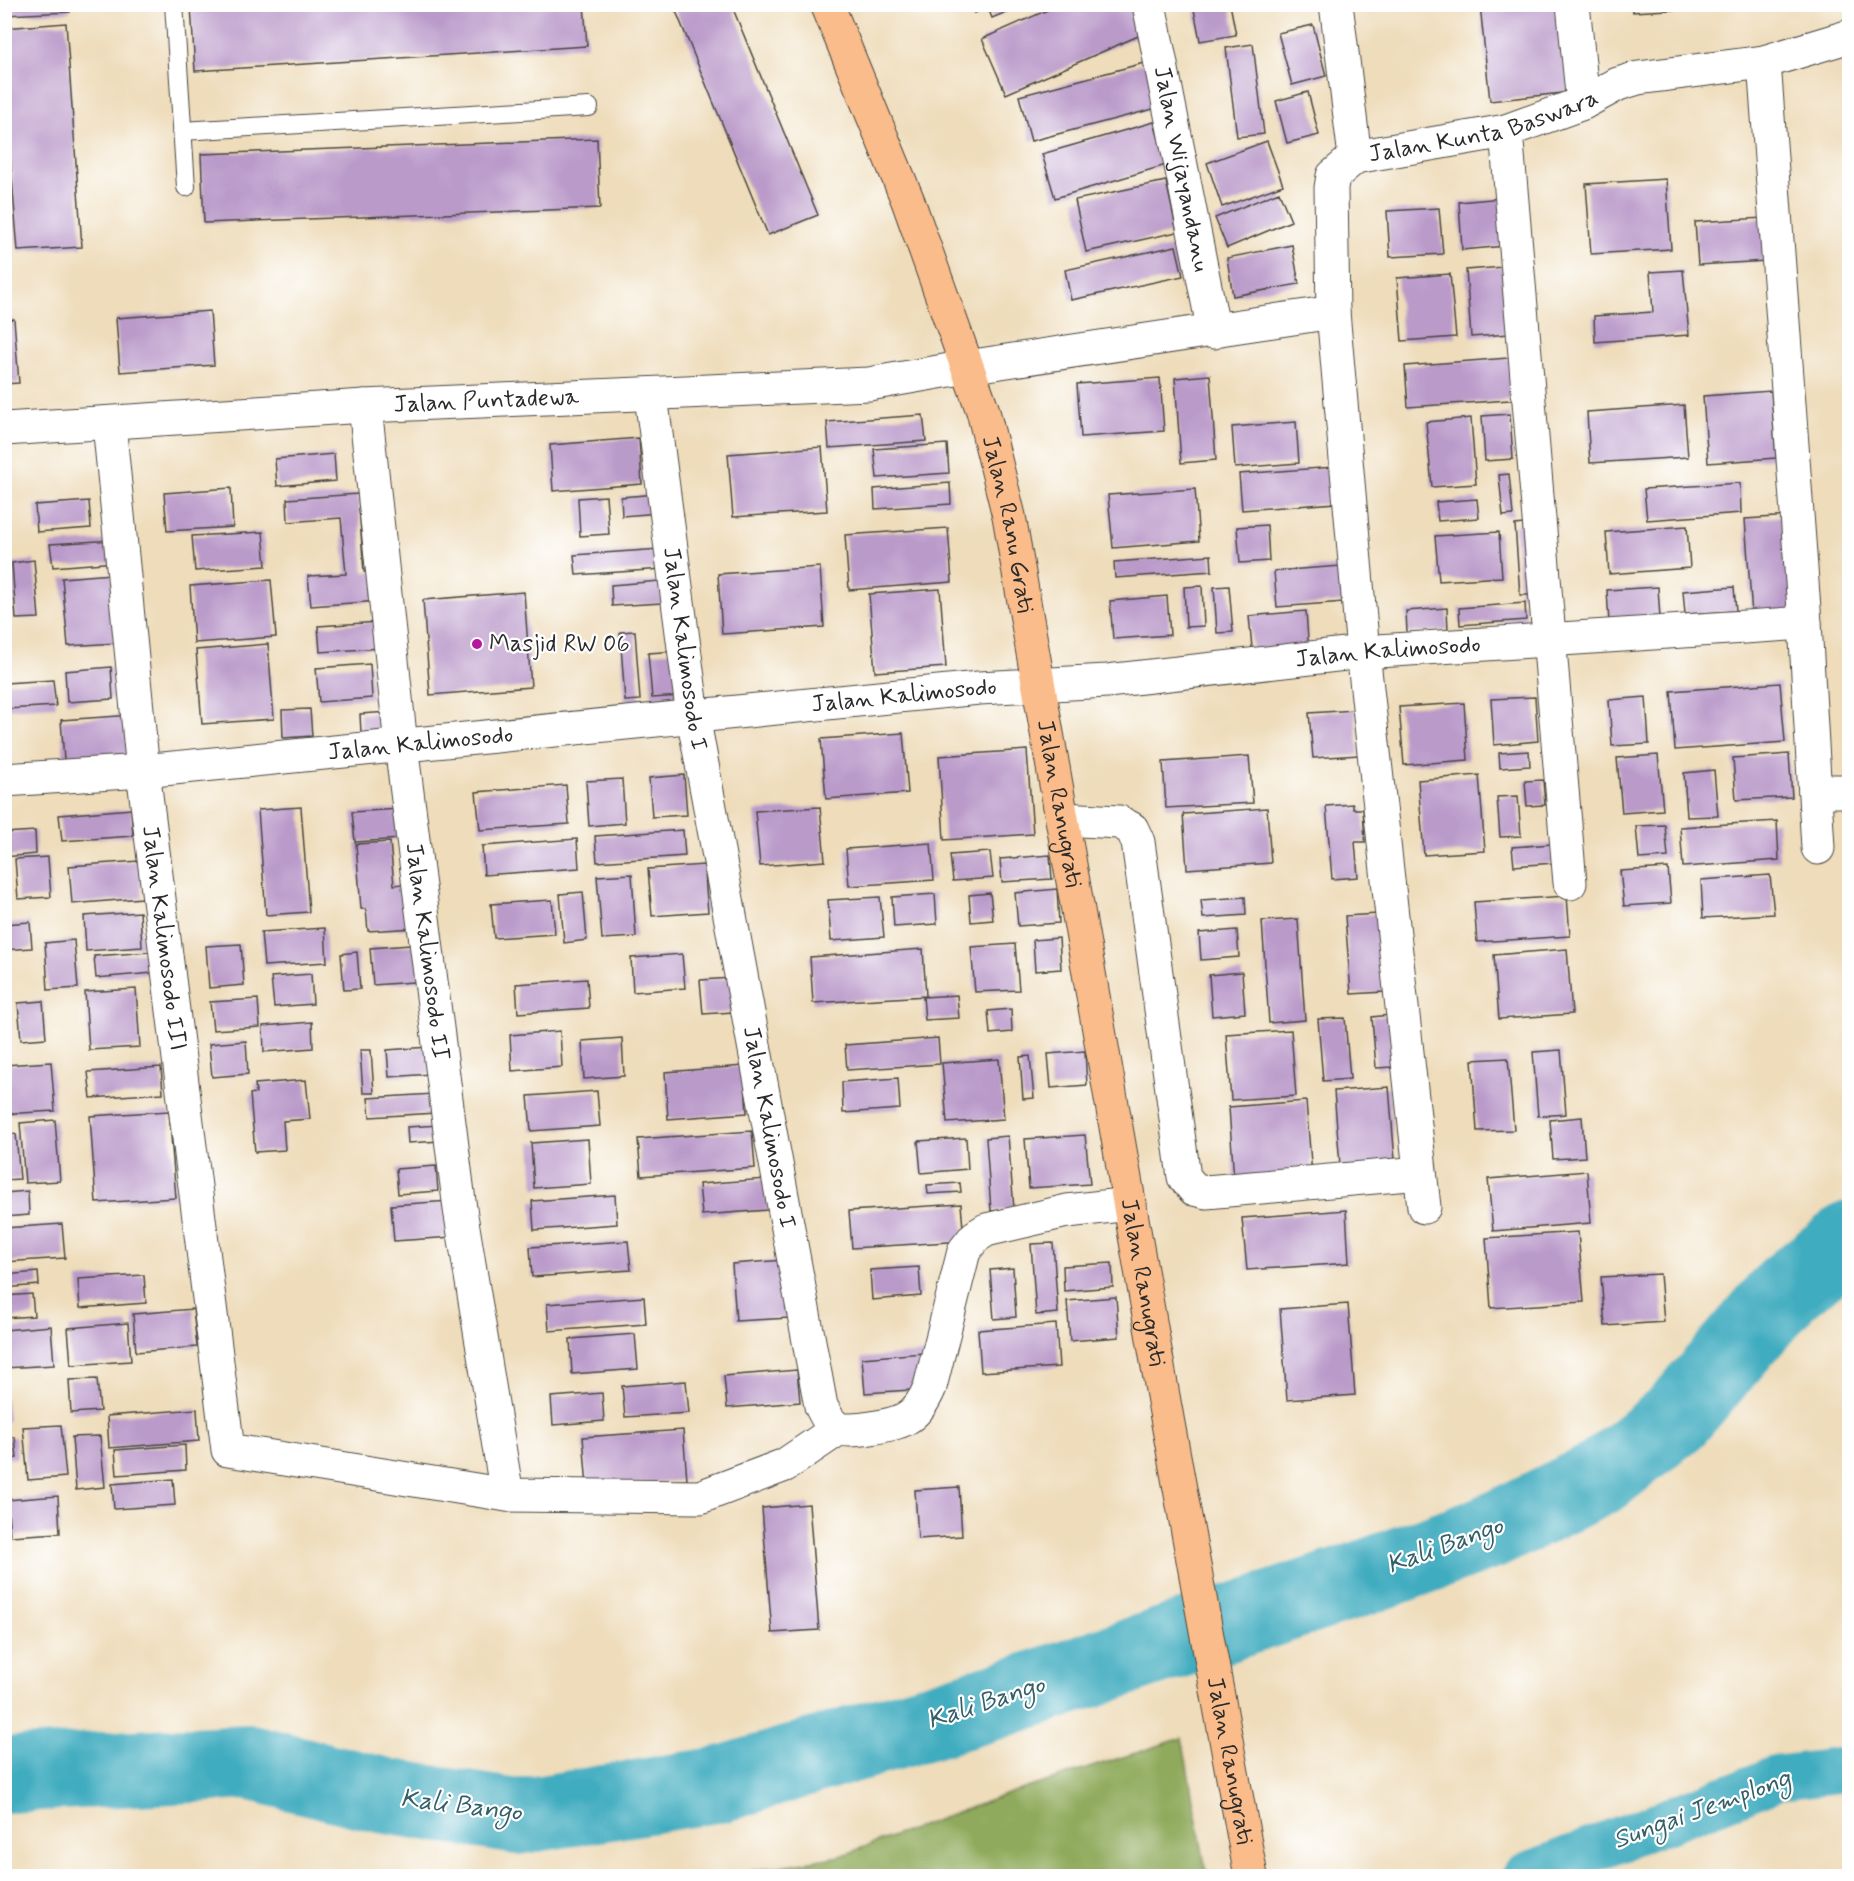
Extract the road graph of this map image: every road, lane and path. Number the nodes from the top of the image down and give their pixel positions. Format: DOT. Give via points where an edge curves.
graph roads {
  1 [pos="174,4"];
  2 [pos="827,4"];
  3 [pos="1149,4"];
  4 [pos="1336,4"];
  5 [pos="1573,4"];
  6 [pos="1850,36"];
  7 [pos="1764,62"];
  8 [pos="1583,103"];
  9 [pos="590,107"];
  10 [pos="182,131"];
  11 [pos="1506,131"];
  12 [pos="1355,157"];
  13 [pos="186,187"];
  14 [pos="1333,312"];
  15 [pos="1214,332"];
  16 [pos="967,367"];
  17 [pos="651,396"];
  18 [pos="365,406"];
  19 [pos="109,423"];
  20 [pos="4,429"];
  21 [pos="1805,622"];
  22 [pos="1551,640"];
  23 [pos="1363,652"];
  24 [pos="1040,686"];
  25 [pos="693,716"];
  26 [pos="401,745"];
  27 [pos="143,771"];
  28 [pos="4,780"];
  29 [pos="1815,791"];
  30 [pos="1850,791"];
  31 [pos="1062,819"];
  32 [pos="1818,848"];
  33 [pos="1570,883"];
  34 [pos="1420,1173"];
  35 [pos="1130,1204"];
  36 [pos="1424,1207"];
  37 [pos="838,1429"];
  38 [pos="507,1495"];
  39 [pos="1251,1876"];
  1 -- 10 [label="lane"];
  2 -- 16 [label="main road, Jalan Ranu Grati" via="908,201"];
  3 -- 15 [label="street, Jalan Wijayandanu"];
  4 -- 12 [label="street"];
  5 -- 8 [label="street"];
  6 -- 7 [label="street, Jalan Kunta Baswara"];
  7 -- 8 [label="street, Jalan Kunta Baswara" via="1638,78"];
  7 -- 21 [label="street"];
  8 -- 11 [label="street, Jalan Kunta Baswara"];
  9 -- 10 [label="lane"];
  10 -- 13 [label="lane"];
  11 -- 12 [label="street, Jalan Kunta Baswara"];
  11 -- 22 [label="street"];
  12 -- 14 [label="street, Jalan Kunta Baswara" via="1333,176 1331,188"];
  14 -- 15 [label="street"];
  14 -- 23 [label="street, Jalan Kunta Baswara"];
  15 -- 16 [label="street"];
  16 -- 17 [label="street, Jalan Puntadewa" via="869,384"];
  16 -- 24 [label="main road, Jalan Ranu Grati" via="983,411 1009,516"];
  17 -- 18 [label="street, Jalan Puntadewa"];
  17 -- 25 [label="street, Jalan Kalimosodo I"];
  18 -- 19 [label="street, Jalan Puntadewa"];
  18 -- 26 [label="street, Jalan Kalimosodo II"];
  19 -- 20 [label="street, Jalan Puntadewa"];
  19 -- 27 [label="street, Jalan Kalimosodo III"];
  21 -- 22 [label="street, Jalan Kalimosodo"];
  21 -- 29 [label="street"];
  22 -- 23 [label="street, Jalan Kalimosodo"];
  22 -- 33 [label="street"];
  23 -- 24 [label="street, Jalan Kalimosodo"];
  23 -- 34 [label="street, Jalan Kunta Baswara"];
  24 -- 25 [label="street, Jalan Kalimosodo" via="979,688"];
  24 -- 31 [label="main road, Jalan Ranugrati"];
  25 -- 26 [label="street, Jalan Kalimosodo"];
  25 -- 37 [label="street, Jalan Kalimosodo I" via="821,1406"];
  26 -- 27 [label="street, Jalan Kalimosodo"];
  26 -- 38 [label="street, Jalan Kalimosodo II" via="460,1209"];
  27 -- 28 [label="street, Jalan Kalimosodo"];
  27 -- 38 [label="street, Jalan Kalimosodo III" via="228,1450"];
  29 -- 30 [label="street"];
  29 -- 32 [label="street"];
  31 -- 34 [label="street" via="1119,822 1132,829 1138,842 1184,1177 1194,1189 1206,1192"];
  31 -- 35 [label="main road, Jalan Ranugrati"];
  34 -- 36 [label="street, Jalan Kunta Baswara"];
  35 -- 37 [label="street" via="1067,1211 987,1230 975,1237 964,1251 922,1405 905,1419 855,1431"];
  35 -- 39 [label="main road, Jalan Ranugrati"];
  37 -- 38 [label="street" via="785,1465 700,1497"];
}
